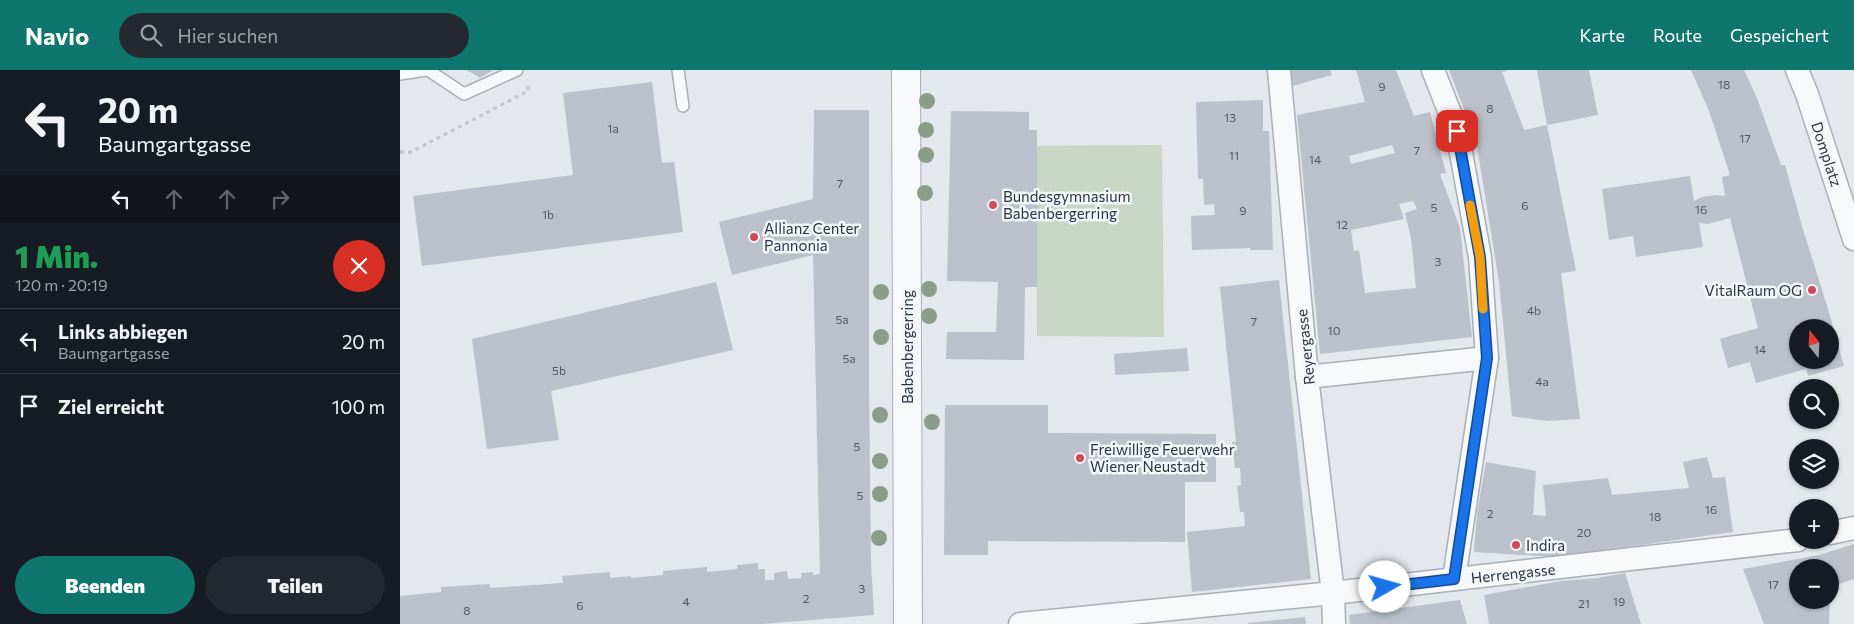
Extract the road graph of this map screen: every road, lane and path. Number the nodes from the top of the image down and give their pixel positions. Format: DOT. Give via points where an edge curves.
graph roads {
  1 [pos="427,70"];
  2 [pos="517,70"];
  3 [pos="678,70"];
  4 [pos="906,70"];
  5 [pos="1279,70"];
  6 [pos="1433,70"];
  7 [pos="1797,70"];
  8 [pos="400,74"];
  9 [pos="528,84"];
  10 [pos="683,106"];
  11 [pos="400,152"];
  12 [pos="1854,239"];
  13 [pos="1487,358"];
  14 [pos="1307,377"];
  15 [pos="1854,528"];
  16 [pos="1839,531"];
  17 [pos="1789,541"];
  18 [pos="1454,579"];
  19 [pos="1333,593"];
  20 [pos="1201,616"];
  21 [pos="908,624"];
  22 [pos="1020,624"];
  23 [pos="1334,624"];
  1 -- 2 [label="lane" via="464,94"];
  1 -- 8 [label="lane"];
  3 -- 10 [label="lane"];
  4 -- 21 [label="street, Babenbergerring"];
  5 -- 14 [label="street, Reyergasse"];
  6 -- 13 [label="street" via="1457,131 1480,257"];
  7 -- 12 [label="street, Domplatz"];
  9 -- 11 [label="path" via="528,91 411,152"];
  13 -- 14 [label="street"];
  13 -- 18 [label="street"];
  14 -- 19 [label="street, Reyergasse"];
  15 -- 16 [label="street"];
  17 -- 18 [label="street, Herrengasse"];
  18 -- 19 [label="street, Herrengasse"];
  19 -- 20 [label="street, Herrengasse"];
  19 -- 23 [label="street, Reyergasse"];
  20 -- 22 [label="street, Herrengasse"];
}
